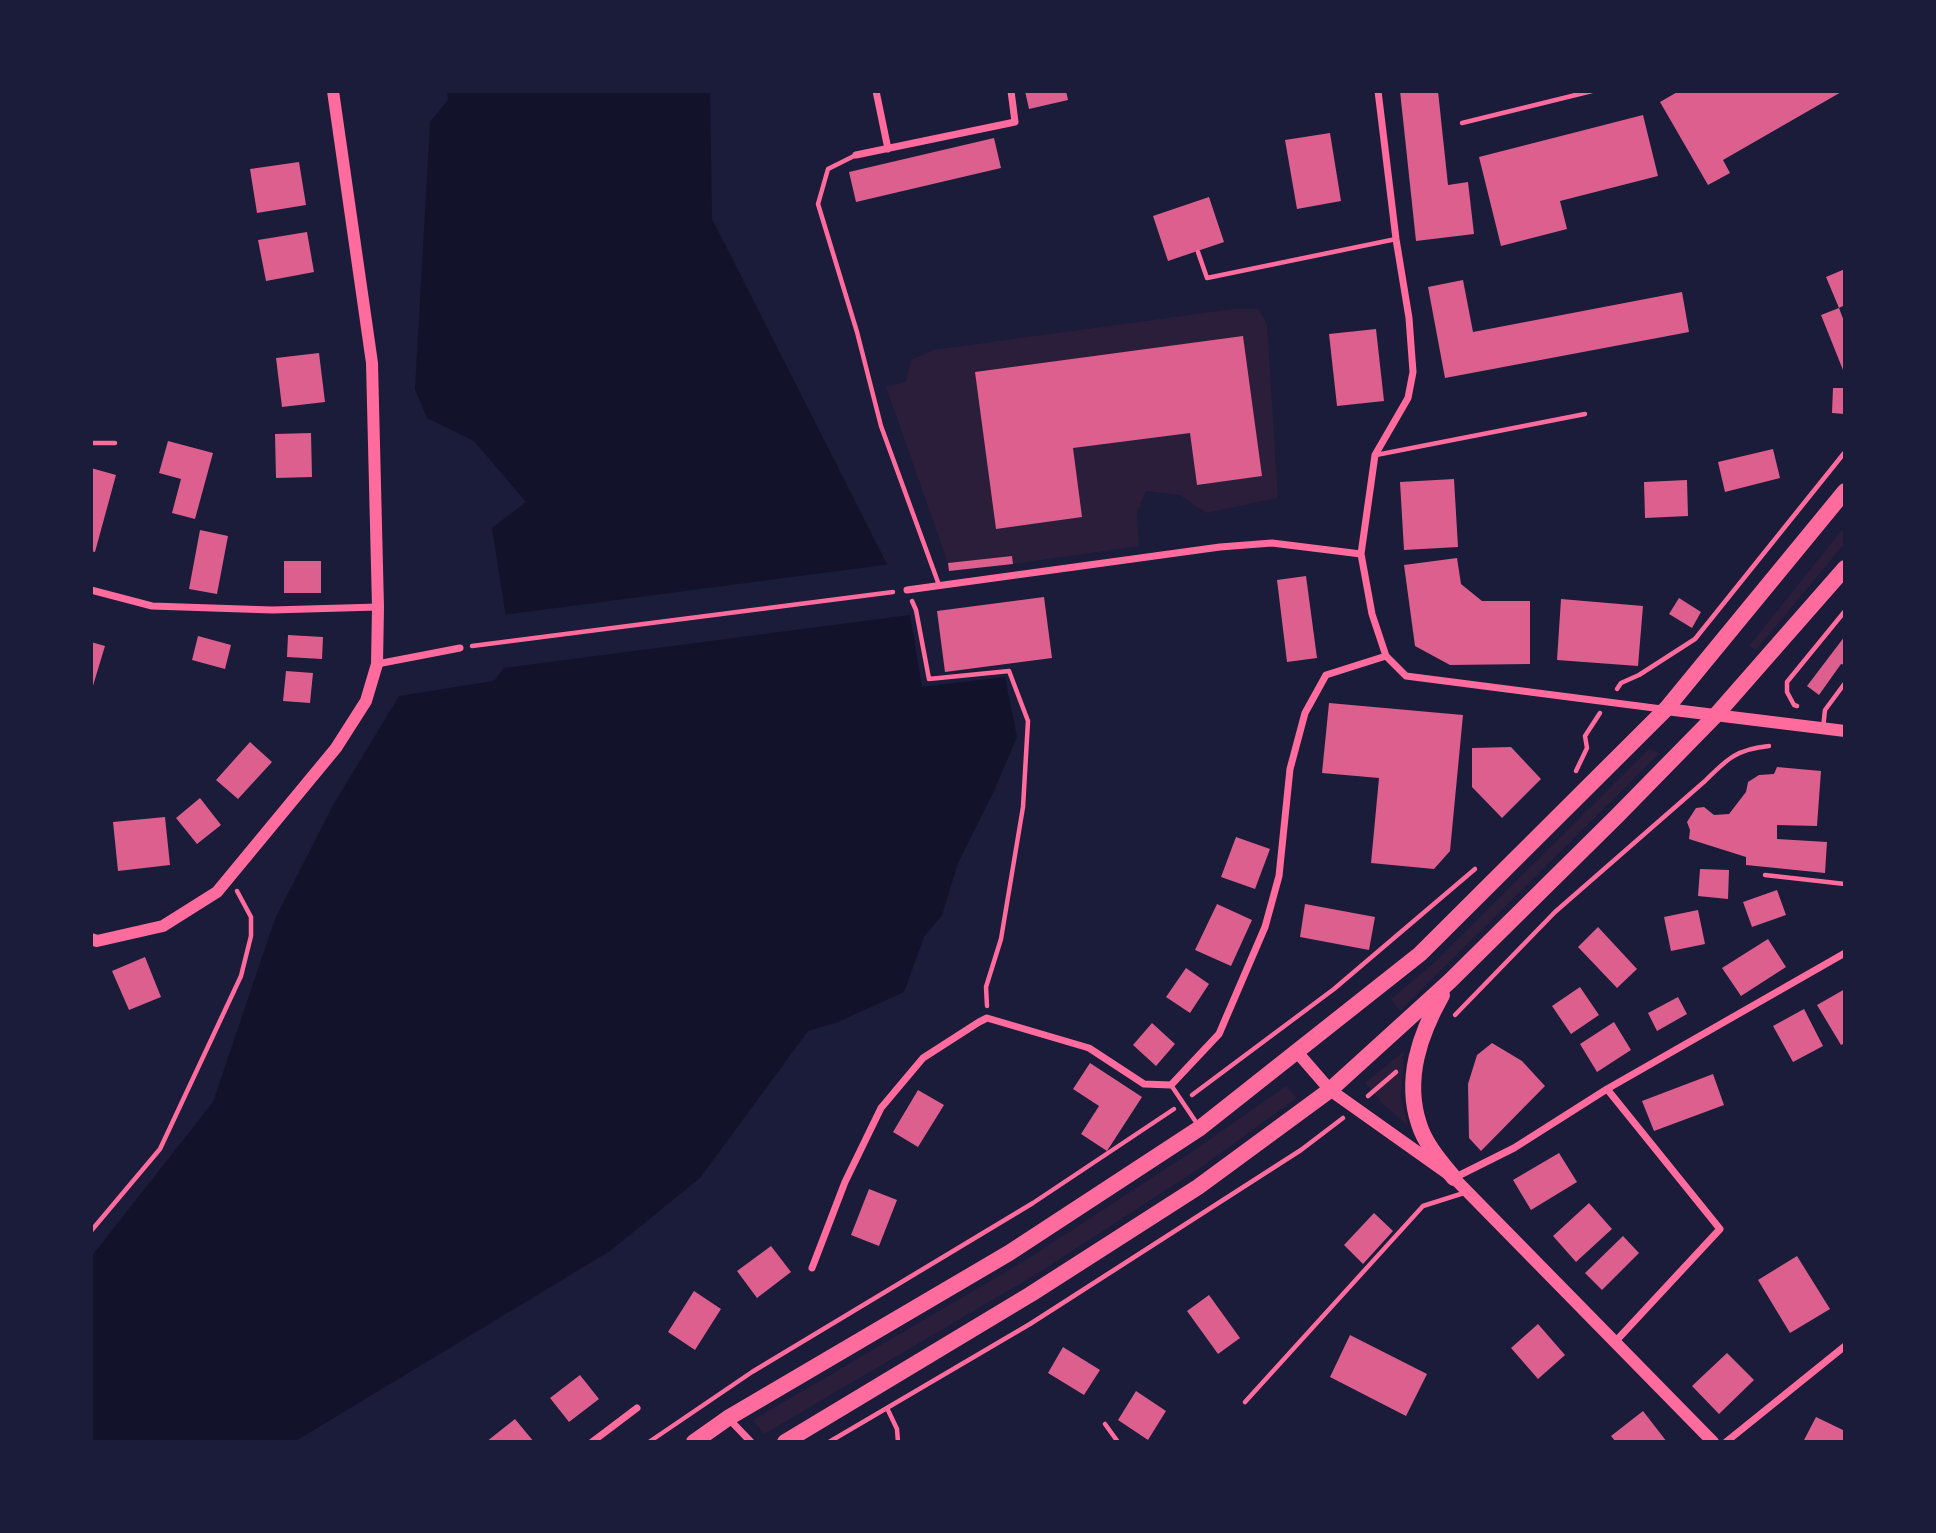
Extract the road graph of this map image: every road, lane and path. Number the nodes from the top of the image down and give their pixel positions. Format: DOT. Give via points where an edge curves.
graph roads {
  1 [pos="333,91"];
  2 [pos="876,91"];
  3 [pos="1011,91"];
  4 [pos="1378,91"];
  5 [pos="1592,91"];
  6 [pos="1462,123"];
  7 [pos="888,149"];
  8 [pos="856,155"];
  9 [pos="1396,239"];
  10 [pos="1198,252"];
  11 [pos="1585,414"];
  12 [pos="91,443"];
  13 [pos="115,443"];
  14 [pos="1845,452"];
  15 [pos="1375,455"];
  16 [pos="1845,491"];
  17 [pos="1361,554"];
  18 [pos="1845,568"];
  19 [pos="939,585"];
  20 [pos="91,590"];
  21 [pos="907,590"];
  22 [pos="378,607"];
  23 [pos="1845,611"];
  24 [pos="460,648"];
  25 [pos="1386,656"];
  26 [pos="377,664"];
  27 [pos="1845,683"];
  28 [pos="1608,702"];
  29 [pos="1794,705"];
  30 [pos="1666,709"];
  31 [pos="1716,715"];
  32 [pos="1823,728"];
  33 [pos="1845,731"];
  34 [pos="1769,746"];
  35 [pos="1573,778"];
  36 [pos="1475,868"];
  37 [pos="1765,875"];
  38 [pos="229,876"];
  39 [pos="1845,884"];
  40 [pos="93,943"];
  41 [pos="1845,953"];
  42 [pos="1450,981"];
  43 [pos="1453,1017"];
  44 [pos="987,1018"];
  45 [pos="1297,1052"];
  46 [pos="1416,1055"];
  47 [pos="1171,1085"];
  48 [pos="1607,1089"];
  49 [pos="1330,1090"];
  50 [pos="1183,1102"];
  51 [pos="1355,1108"];
  52 [pos="1200,1128"];
  53 [pos="1454,1178"];
  54 [pos="1467,1192"];
  55 [pos="91,1231"];
  56 [pos="812,1268"];
  57 [pos="1615,1342"];
  58 [pos="1845,1346"];
  59 [pos="1245,1402"];
  60 [pos="636,1408"];
  61 [pos="887,1408"];
  62 [pos="728,1418"];
  63 [pos="1105,1424"];
  64 [pos="592,1442"];
  65 [pos="649,1442"];
  66 [pos="694,1442"];
  67 [pos="751,1442"];
  68 [pos="785,1442"];
  69 [pos="829,1442"];
  70 [pos="898,1442"];
  71 [pos="1118,1442"];
  72 [pos="1713,1442"];
  73 [pos="1726,1442"];
  1 -- 22 [label="street" via="372,363"];
  2 -- 7 [label="street"];
  3 -- 7 [label="street" via="1015,122"];
  4 -- 9 [label="street"];
  5 -- 6 [label="path"];
  7 -- 8 [label="street"];
  8 -- 19 [label="lane" via="828,169 817,204 881,426"];
  9 -- 10 [label="lane" via="1207,278"];
  9 -- 15 [label="street" via="1413,372 1408,398"];
  11 -- 15 [label="lane"];
  12 -- 13 [label="lane"];
  14 -- 28 [label="path" via="1695,639 1639,676 1621,682"];
  15 -- 17 [label="street"];
  16 -- 30 [label="main road"];
  17 -- 19 [label="street" via="1272,543"];
  17 -- 25 [label="street" via="1372,614"];
  18 -- 31 [label="main road"];
  19 -- 21 [label="street"];
  20 -- 22 [label="street" via="152,606"];
  21 -- 24 [label="path"];
  21 -- 44 [label="path" via="916,610 929,679 1009,671 1028,721 1023,807 1001,939 986,987"];
  22 -- 26 [label="street"];
  23 -- 29 [label="path" via="1787,682"];
  24 -- 26 [label="street"];
  25 -- 28 [label="street" via="1406,676"];
  25 -- 47 [label="street" via="1326,675 1305,713 1290,769 1279,876 1265,927 1219,1034"];
  26 -- 38 [label="street" via="366,701 336,748"];
  27 -- 32 [label="lane" via="1825,710"];
  28 -- 30 [label="street"];
  28 -- 35 [label="path" via="1585,736 1587,748"];
  30 -- 31 [label="street"];
  30 -- 45 [label="main road" via="1420,954"];
  31 -- 32 [label="street"];
  31 -- 42 [label="main road"];
  32 -- 33 [label="street"];
  34 -- 43 [label="path" via="1749,748 1728,758 1555,912"];
  36 -- 50 [label="path" via="1335,989"];
  37 -- 39 [label="lane"];
  38 -- 40 [label="street" via="217,892 163,926"];
  38 -- 55 [label="path" via="251,917 241,976 160,1149"];
  41 -- 48 [label="street"];
  42 -- 46 [label="main road" via="1429,1018"];
  42 -- 49 [label="main road"];
  44 -- 47 [label="street" via="1088,1048 1144,1084"];
  44 -- 56 [label="street" via="923,1058 881,1108 845,1182"];
  45 -- 49 [label="street"];
  45 -- 52 [label="main road"];
  46 -- 51 [label="path"];
  46 -- 53 [label="main road" via="1413,1091 1419,1125"];
  47 -- 50 [label="lane"];
  48 -- 53 [label="street" via="1514,1148"];
  48 -- 57 [label="street" via="1720,1229"];
  49 -- 51 [label="street"];
  49 -- 68 [label="main road" via="1198,1187"];
  50 -- 52 [label="lane"];
  50 -- 65 [label="path" via="1033,1203 752,1372"];
  51 -- 53 [label="street"];
  51 -- 61 [label="path" via="1301,1150 1194,1220"];
  52 -- 62 [label="main road" via="1009,1252"];
  53 -- 54 [label="street"];
  54 -- 57 [label="street"];
  54 -- 59 [label="lane" via="1423,1206"];
  57 -- 72 [label="street"];
  58 -- 73 [label="street"];
  60 -- 64 [label="street"];
  61 -- 69 [label="path"];
  61 -- 70 [label="path"];
  62 -- 66 [label="main road"];
  62 -- 67 [label="street"];
  63 -- 71 [label="lane"];
}
